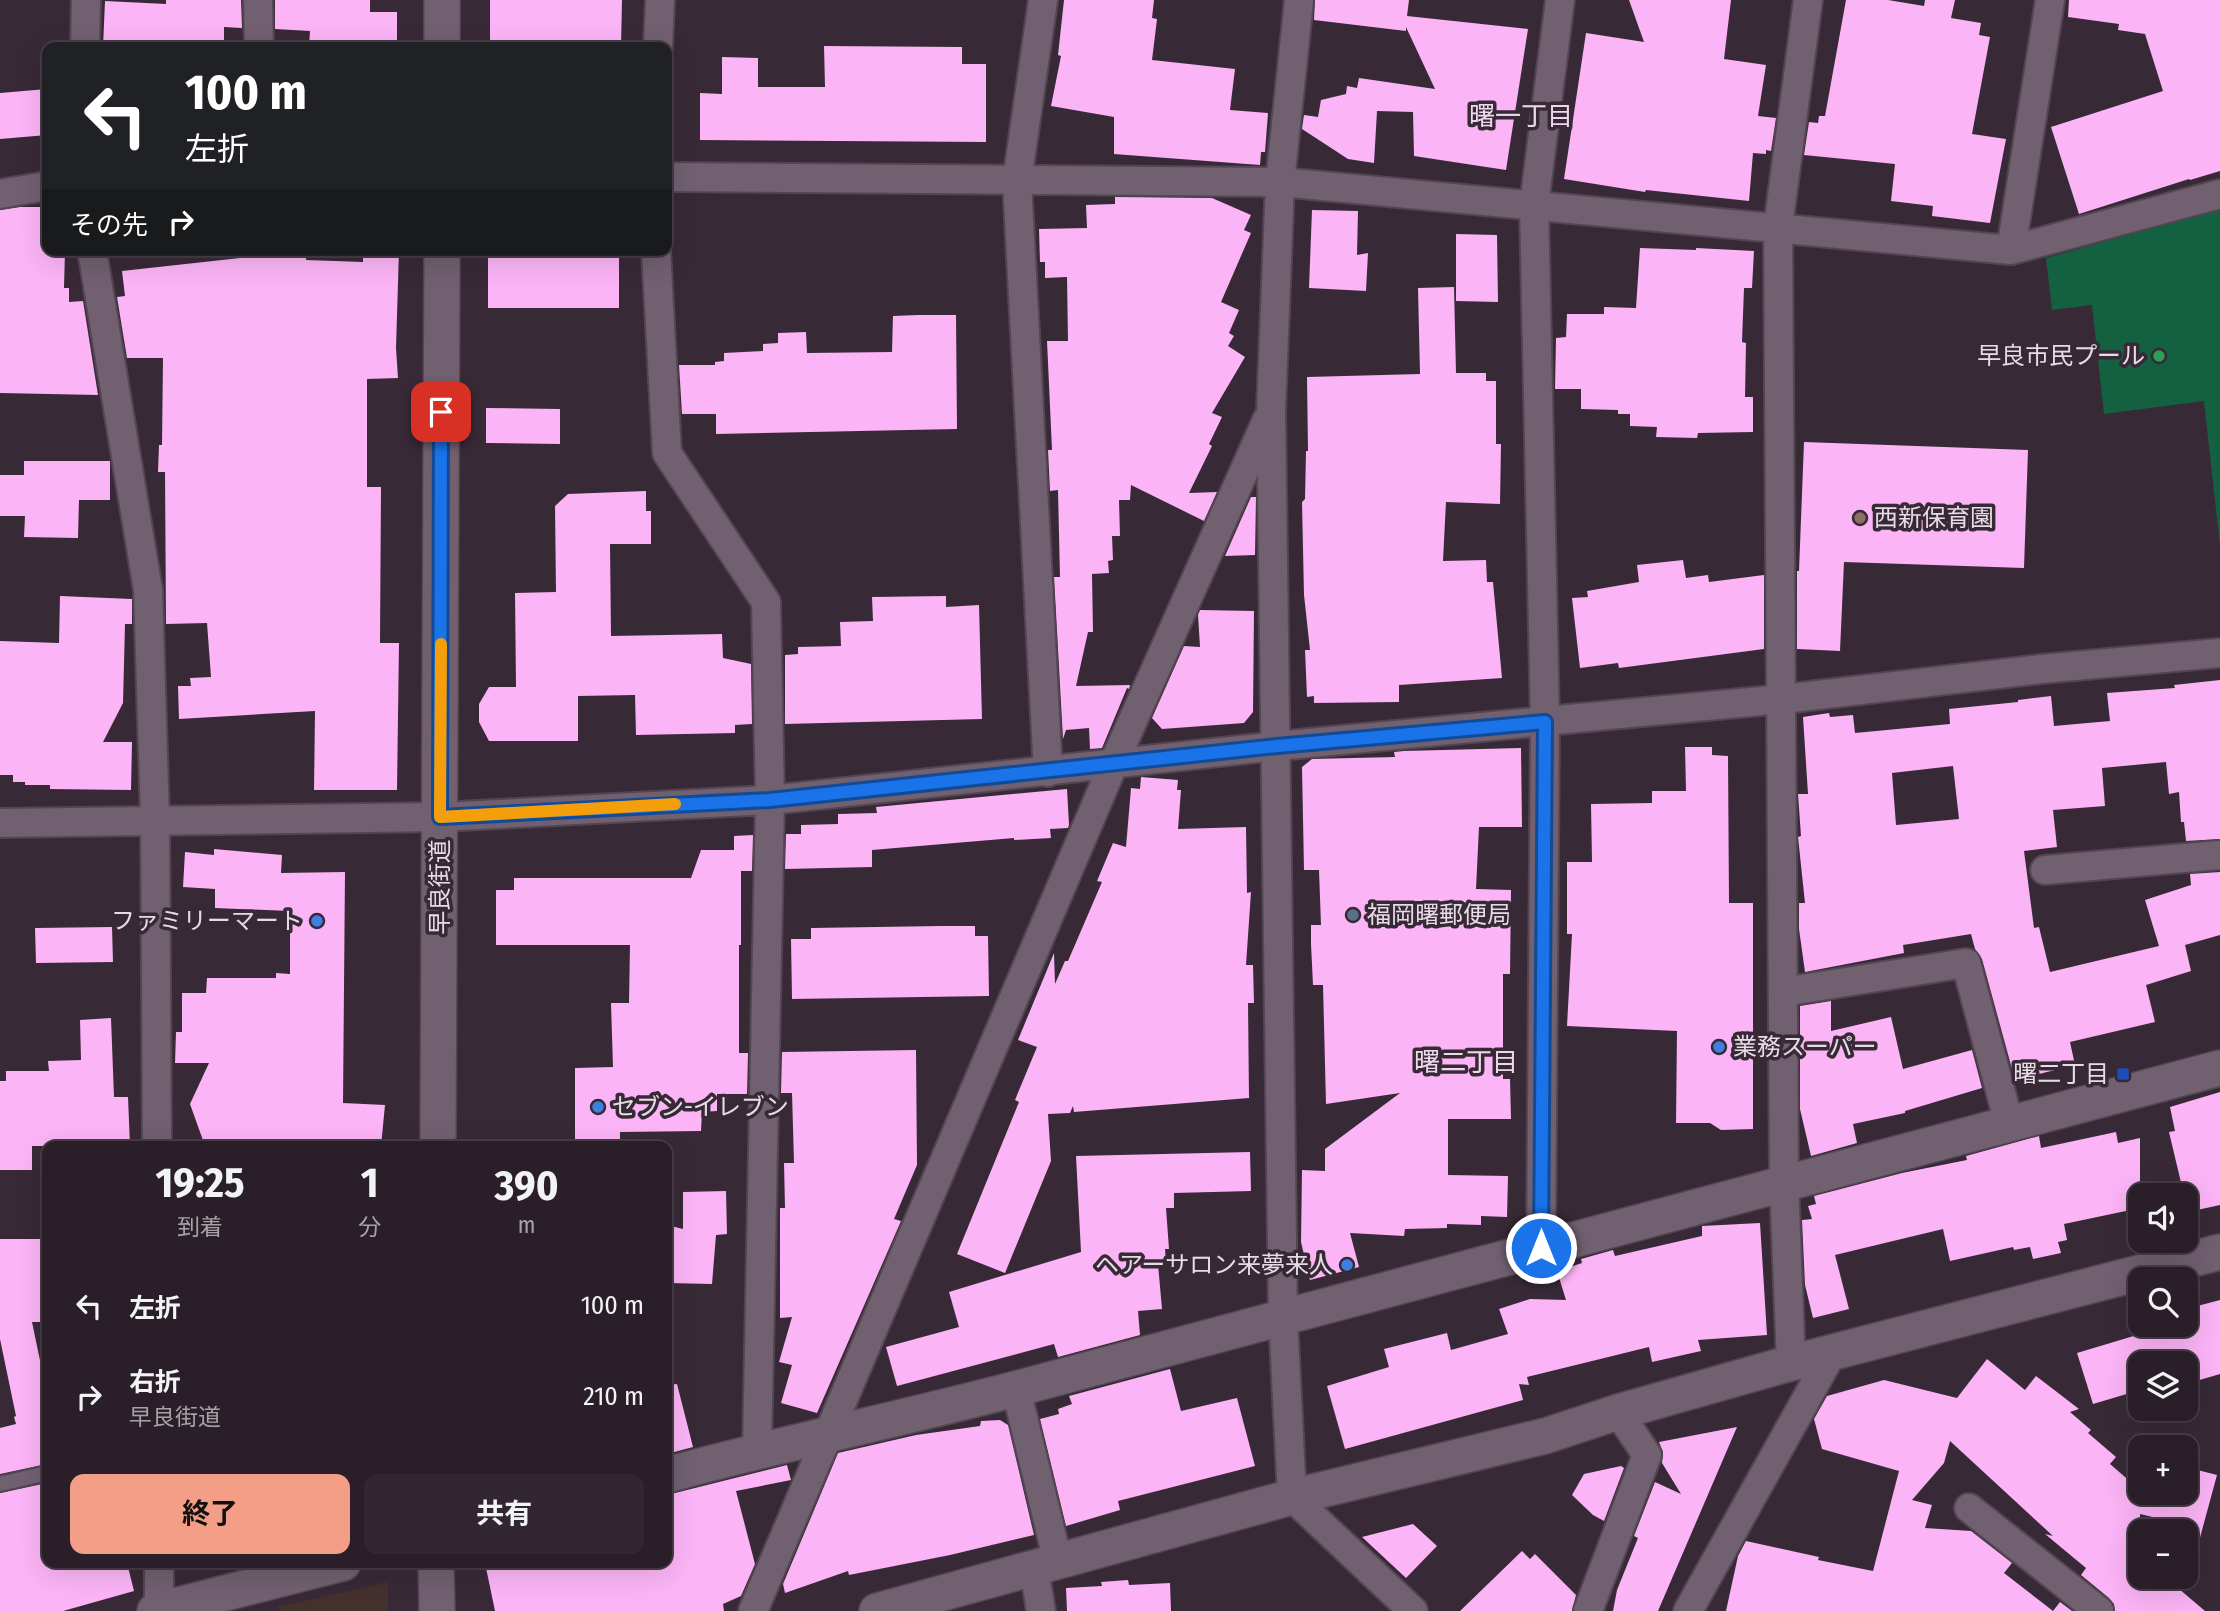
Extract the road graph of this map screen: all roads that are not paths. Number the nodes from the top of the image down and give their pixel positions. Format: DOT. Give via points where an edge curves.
graph roads {
  1 [pos="86,0"];
  2 [pos="258,0"];
  3 [pos="442,0"];
  4 [pos="660,0"];
  5 [pos="1042,0"];
  6 [pos="1299,0"];
  7 [pos="1560,0"];
  8 [pos="1808,0"];
  9 [pos="2050,0"];
  10 [pos="85,42"];
  11 [pos="258,42"];
  12 [pos="442,42"];
  13 [pos="658,42"];
  14 [pos="672,177"];
  15 [pos="1017,181"];
  16 [pos="1280,182"];
  17 [pos="42,187"];
  18 [pos="0,194"];
  19 [pos="2220,194"];
  20 [pos="1534,205"];
  21 [pos="1778,227"];
  22 [pos="2011,250"];
  23 [pos="93,256"];
  24 [pos="442,256"];
  25 [pos="656,256"];
  26 [pos="1271,411"];
  27 [pos="2220,653"];
  28 [pos="1783,699"];
  29 [pos="1545,722"];
  30 [pos="1277,746"];
  31 [pos="1113,765"];
  32 [pos="1048,772"];
  33 [pos="770,800"];
  34 [pos="440,817"];
  35 [pos="155,819"];
  36 [pos="0,823"];
  37 [pos="2220,855"];
  38 [pos="2045,870"];
  39 [pos="1783,992"];
  40 [pos="2220,1068"];
  41 [pos="2009,1123"];
  42 [pos="157,1141"];
  43 [pos="438,1141"];
  44 [pos="1784,1182"];
  45 [pos="1541,1248"];
  46 [pos="2220,1252"];
  47 [pos="1283,1317"];
  48 [pos="1832,1353"];
  49 [pos="1791,1363"];
  50 [pos="1016,1389"];
  51 [pos="1618,1412"];
  52 [pos="829,1436"];
  53 [pos="757,1450"];
  54 [pos="42,1474"];
  55 [pos="672,1474"];
  56 [pos="0,1484"];
  57 [pos="1292,1497"];
  58 [pos="1969,1508"];
  59 [pos="1046,1565"];
  60 [pos="159,1568"];
  61 [pos="323,1568"];
  62 [pos="436,1568"];
  63 [pos="157,1610"];
  64 [pos="437,1611"];
  65 [pos="753,1611"];
  66 [pos="877,1611"];
  67 [pos="1041,1611"];
  68 [pos="1413,1611"];
  69 [pos="1588,1611"];
  70 [pos="1688,1611"];
  71 [pos="2099,1611"];
  1 -- 10 [label="street"];
  2 -- 11 [label="street"];
  3 -- 12 [label="street"];
  4 -- 13 [label="street"];
  5 -- 15 [label="street"];
  6 -- 16 [label="street"];
  7 -- 20 [label="street"];
  8 -- 21 [label="street"];
  9 -- 22 [label="street"];
  14 -- 15 [label="street"];
  15 -- 16 [label="street"];
  15 -- 32 [label="street"];
  16 -- 20 [label="street"];
  16 -- 26 [label="street"];
  17 -- 18 [label="street"];
  19 -- 22 [label="street"];
  20 -- 21 [label="street"];
  20 -- 29 [label="street"];
  21 -- 22 [label="street"];
  21 -- 28 [label="street"];
  23 -- 35 [label="street" via="148,590"];
  24 -- 34 [label="street, 早良街道"];
  25 -- 33 [label="street" via="667,453 766,602"];
  26 -- 30 [label="street"];
  26 -- 31 [label="street"];
  27 -- 28 [label="street"];
  28 -- 29 [label="street"];
  28 -- 39 [label="street"];
  29 -- 30 [label="street"];
  29 -- 45 [label="street"];
  30 -- 31 [label="street"];
  30 -- 47 [label="street"];
  31 -- 32 [label="street"];
  31 -- 52 [label="street"];
  32 -- 33 [label="street"];
  33 -- 34 [label="street"];
  33 -- 53 [label="street"];
  34 -- 35 [label="street"];
  34 -- 43 [label="street, 早良街道"];
  35 -- 36 [label="street"];
  35 -- 42 [label="street"];
  37 -- 38 [label="street"];
  39 -- 41 [label="street" via="1966,963"];
  39 -- 44 [label="street"];
  40 -- 41 [label="street"];
  41 -- 44 [label="street"];
  44 -- 45 [label="street"];
  44 -- 49 [label="street"];
  45 -- 47 [label="street"];
  46 -- 48 [label="street"];
  47 -- 50 [label="street"];
  47 -- 57 [label="street"];
  48 -- 49 [label="street"];
  48 -- 70 [label="street"];
  49 -- 51 [label="street"];
  50 -- 52 [label="street"];
  50 -- 59 [label="street"];
  51 -- 57 [label="street" via="1545,1436"];
  51 -- 69 [label="street" via="1647,1455"];
  52 -- 53 [label="street"];
  52 -- 65 [label="street"];
  53 -- 55 [label="street"];
  54 -- 56 [label="lane"];
  57 -- 59 [label="street"];
  57 -- 68 [label="street"];
  58 -- 71 [label="street"];
  59 -- 66 [label="street"];
  59 -- 67 [label="street"];
  60 -- 63 [label="street"];
  61 -- 63 [label="street"];
  62 -- 64 [label="street"];
}
